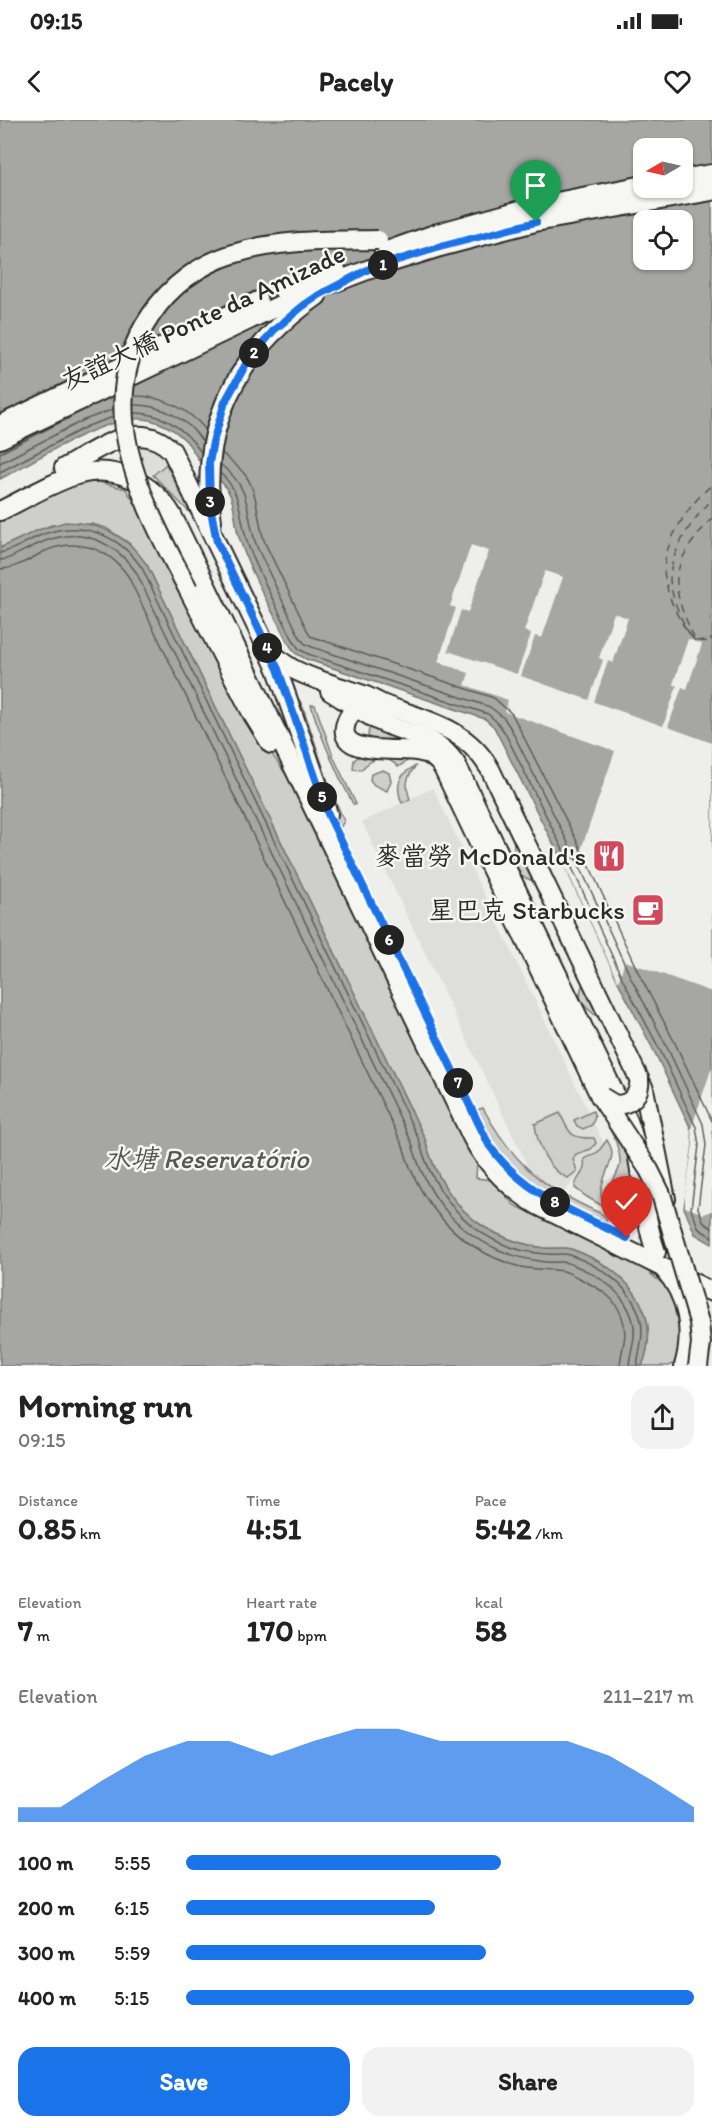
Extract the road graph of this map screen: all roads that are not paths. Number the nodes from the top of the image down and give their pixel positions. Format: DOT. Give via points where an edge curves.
graph roads {
  1 [pos="712,174"];
  2 [pos="693,177"];
  3 [pos="633,187"];
  4 [pos="712,191"];
  5 [pos="438,233"];
  6 [pos="369,269"];
  7 [pos="0,425"];
  8 [pos="0,439"];
  9 [pos="64,468"];
  10 [pos="0,499"];
  11 [pos="0,511"];
  12 [pos="217,542"];
  13 [pos="266,645"];
  14 [pos="303,674"];
  15 [pos="357,708"];
  16 [pos="382,713"];
  17 [pos="374,749"];
  18 [pos="323,817"];
  19 [pos="639,1078"];
  20 [pos="600,1096"];
  21 [pos="675,1242"];
  22 [pos="659,1260"];
  23 [pos="712,1279"];
  24 [pos="712,1292"];
  25 [pos="712,1348"];
  26 [pos="684,1366"];
  27 [pos="698,1366"];
  1 -- 2 [label="main road"];
  3 -- 5 [label="main road, 友誼大橋 Ponte da Amizade" via="531,207"];
  4 -- 6 [label="main road, 友誼大橋 Ponte da Amizade" via="536,222"];
  5 -- 7 [label="main road, 友誼大橋 Ponte da Amizade" via="307,279"];
  5 -- 18 [label="main road, bridge" via="402,239 283,244 217,260 166,295 140,333 127,370 125,428 144,503 252,715"];
  6 -- 8 [label="main road, 友誼大橋 Ponte da Amizade" via="301,295"];
  6 -- 12 [label="main road" via="303,306 274,330 246,364 225,402 209,463 210,506"];
  9 -- 10 [label="main road"];
  9 -- 12 [label="main road" via="125,437 139,435 160,441 176,457"];
  9 -- 18 [label="main road" via="96,461 127,465 149,475 173,496"];
  11 -- 18 [label="main road" via="88,472 110,472 149,488 172,515"];
  12 -- 13 [label="main road"];
  13 -- 14 [label="main road" via="279,661"];
  13 -- 18 [label="main road" via="278,669"];
  14 -- 15 [label="main road"];
  14 -- 16 [label="main road" via="368,697"];
  15 -- 16 [label="main road"];
  15 -- 17 [label="main road" via="347,719 348,738 357,746"];
  16 -- 17 [label="main road" via="363,732 365,743"];
  16 -- 19 [label="main road" via="447,728 466,739 482,756"];
  16 -- 22 [label="main road" via="435,742 456,764 628,1121"];
  17 -- 20 [label="main road" via="421,752 440,764"];
  18 -- 22 [label="main road" via="487,1162 527,1199"];
  19 -- 20 [label="main road, bridge" via="637,1094 626,1104 612,1104"];
  19 -- 21 [label="main road, bridge"];
  20 -- 21 [label="main road, bridge" via="656,1182"];
  21 -- 27 [label="main road, bridge" via="699,1322"];
  22 -- 23 [label="main road"];
  22 -- 24 [label="main road"];
  22 -- 26 [label="main road" via="685,1307 689,1339"];
  25 -- 26 [label="main road" via="697,1348"];
}
